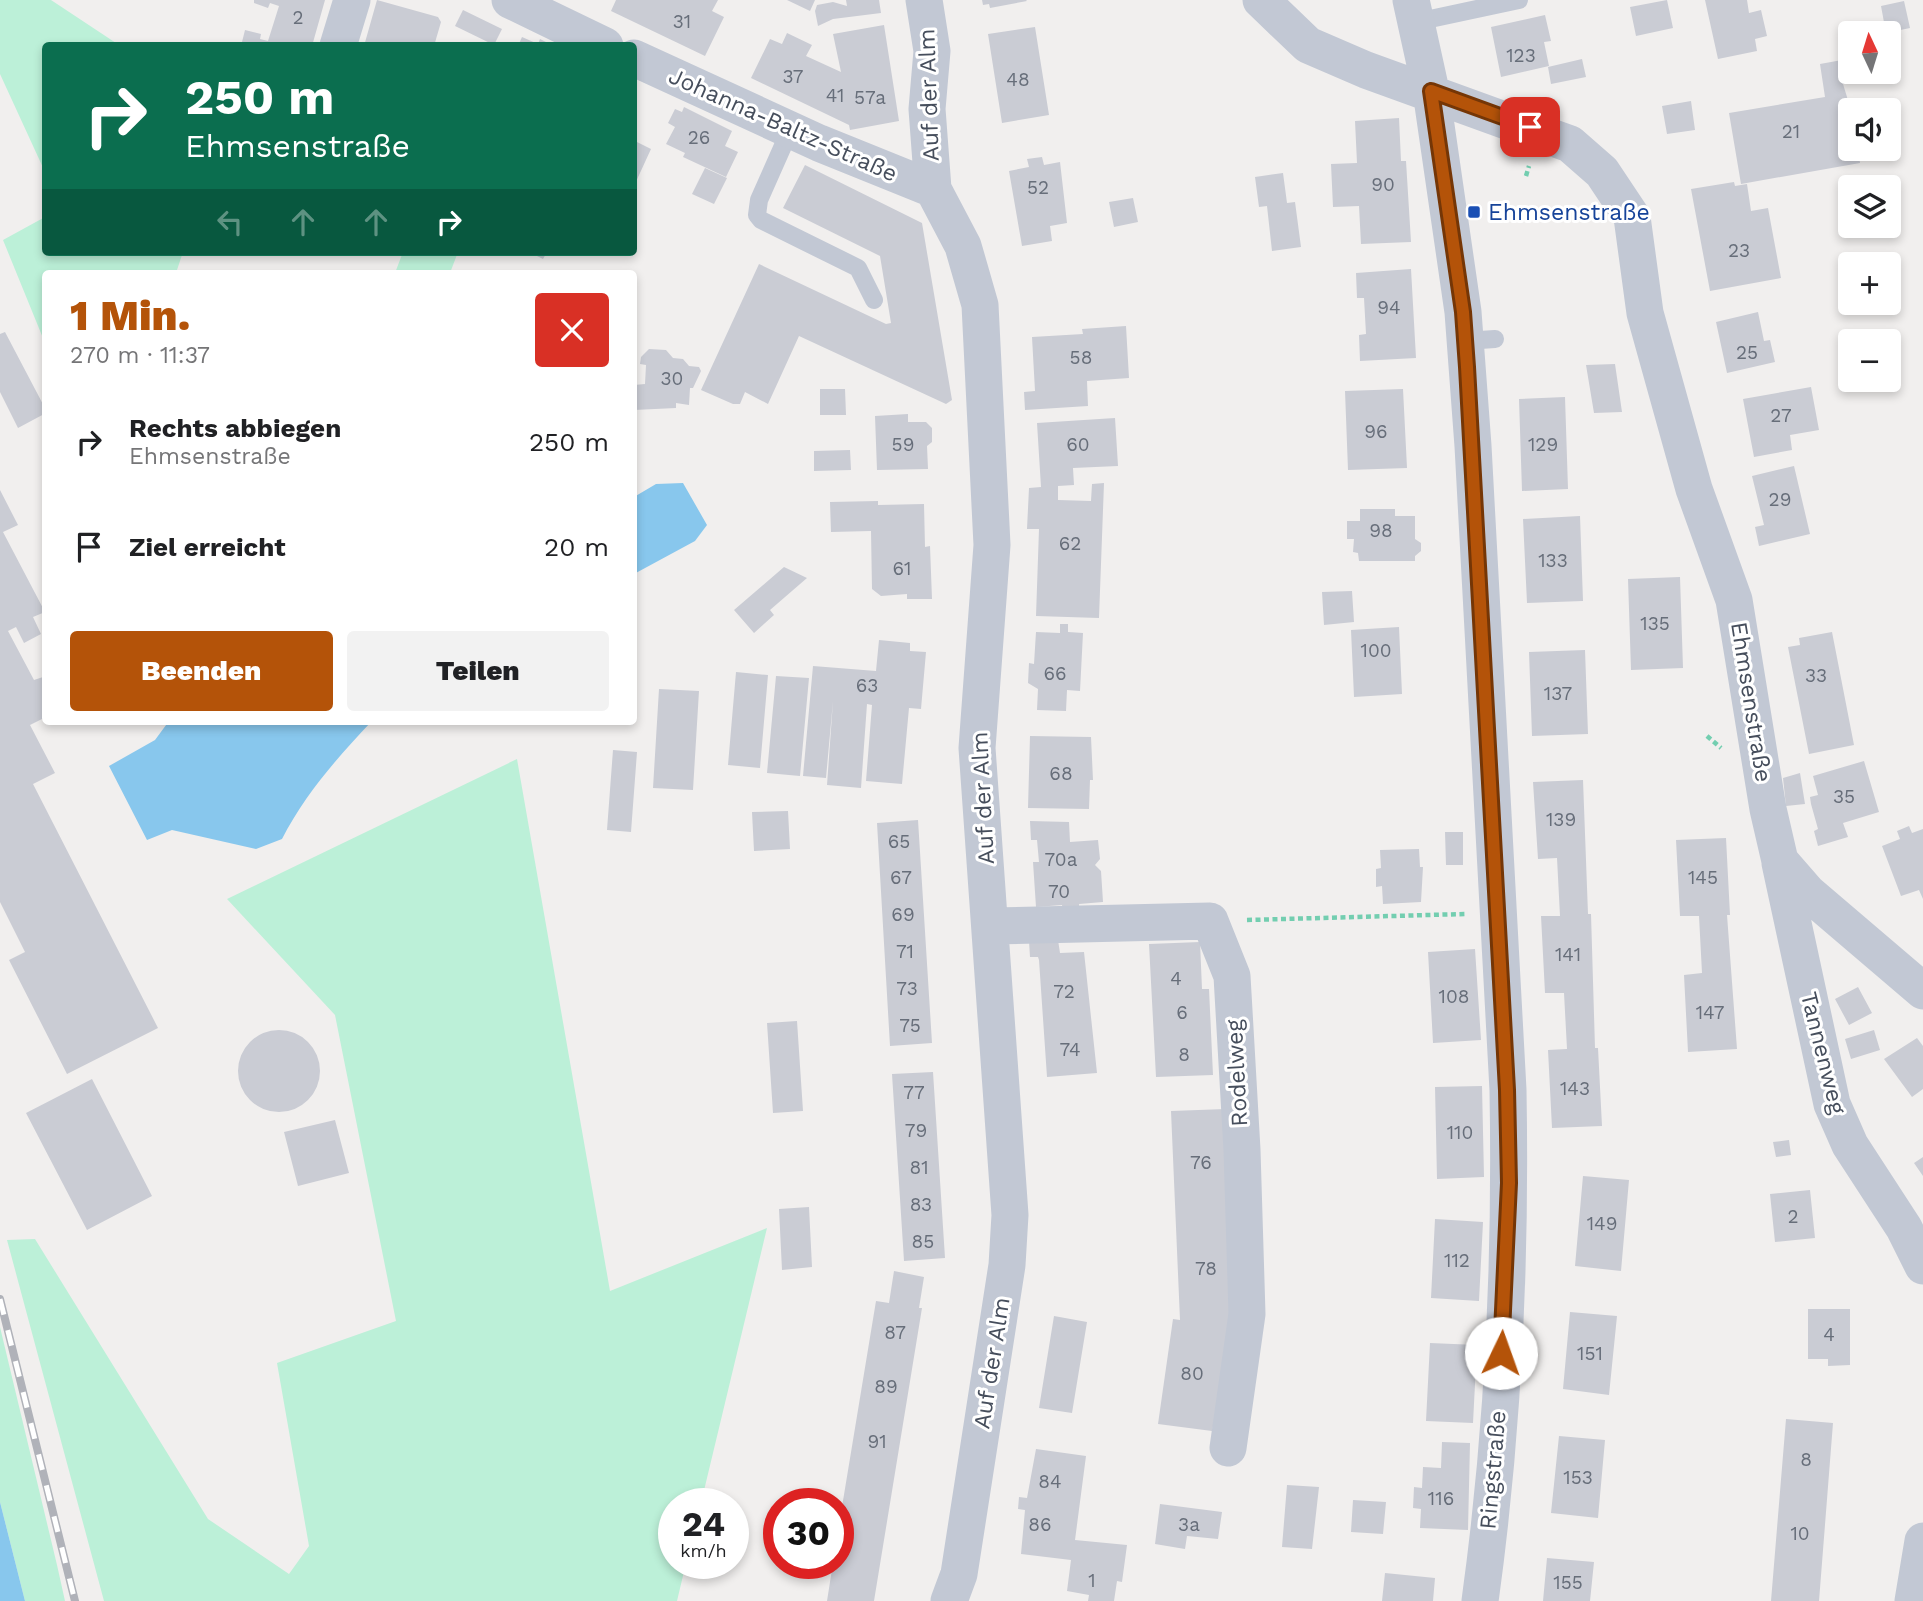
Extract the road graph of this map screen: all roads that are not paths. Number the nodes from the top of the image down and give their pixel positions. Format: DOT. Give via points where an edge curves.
graph roads {
  1 [pos="352,0"];
  2 [pos="510,0"];
  3 [pos="924,0"];
  4 [pos="1261,0"];
  5 [pos="1519,0"];
  6 [pos="1414,11"];
  7 [pos="339,42"];
  8 [pos="597,42"];
  9 [pos="637,59"];
  10 [pos="1431,91"];
  11 [pos="790,130"];
  12 [pos="933,189"];
  13 [pos="874,299"];
  14 [pos="1780,862"];
  15 [pos="991,926"];
  16 [pos="1923,991"];
  17 [pos="1923,1266"];
  18 [pos="1228,1448"];
  19 [pos="1923,1541"];
  20 [pos="962,1592"];
  21 [pos="1479,1601"];
  22 [pos="1913,1601"];
  1 -- 7 [label="street"];
  2 -- 8 [label="street"];
  3 -- 12 [label="street, Auf der Alm" via="932,51 927,109"];
  4 -- 10 [label="street, Ehmsenstraße" via="1308,45"];
  5 -- 6 [label="lane"];
  6 -- 10 [label="street, Ringstraße"];
  9 -- 11 [label="street, Johanna-Baltz-Straße"];
  10 -- 14 [label="street, Ehmsenstraße" via="1570,144 1602,172 1632,218 1645,313 1694,489 1734,600"];
  10 -- 21 [label="street, Ringstraße" via="1480,340 1509,1183 1499,1406"];
  11 -- 12 [label="street, Johanna-Baltz-Straße"];
  11 -- 13 [label="lane" via="759,200 757,215 858,268"];
  12 -- 15 [label="street, Auf der Alm" via="963,246 980,305 992,545 977,748"];
  14 -- 16 [label="street, Ehmsenstraße" via="1807,892"];
  14 -- 17 [label="street, Tannenweg" via="1832,1104 1850,1145 1905,1227"];
  15 -- 18 [label="street, Rodelweg" via="1210,921 1232,976 1242,1150 1247,1314"];
  15 -- 20 [label="street, Auf der Alm" via="1010,1215"];
  19 -- 22 [label="street"];
}
